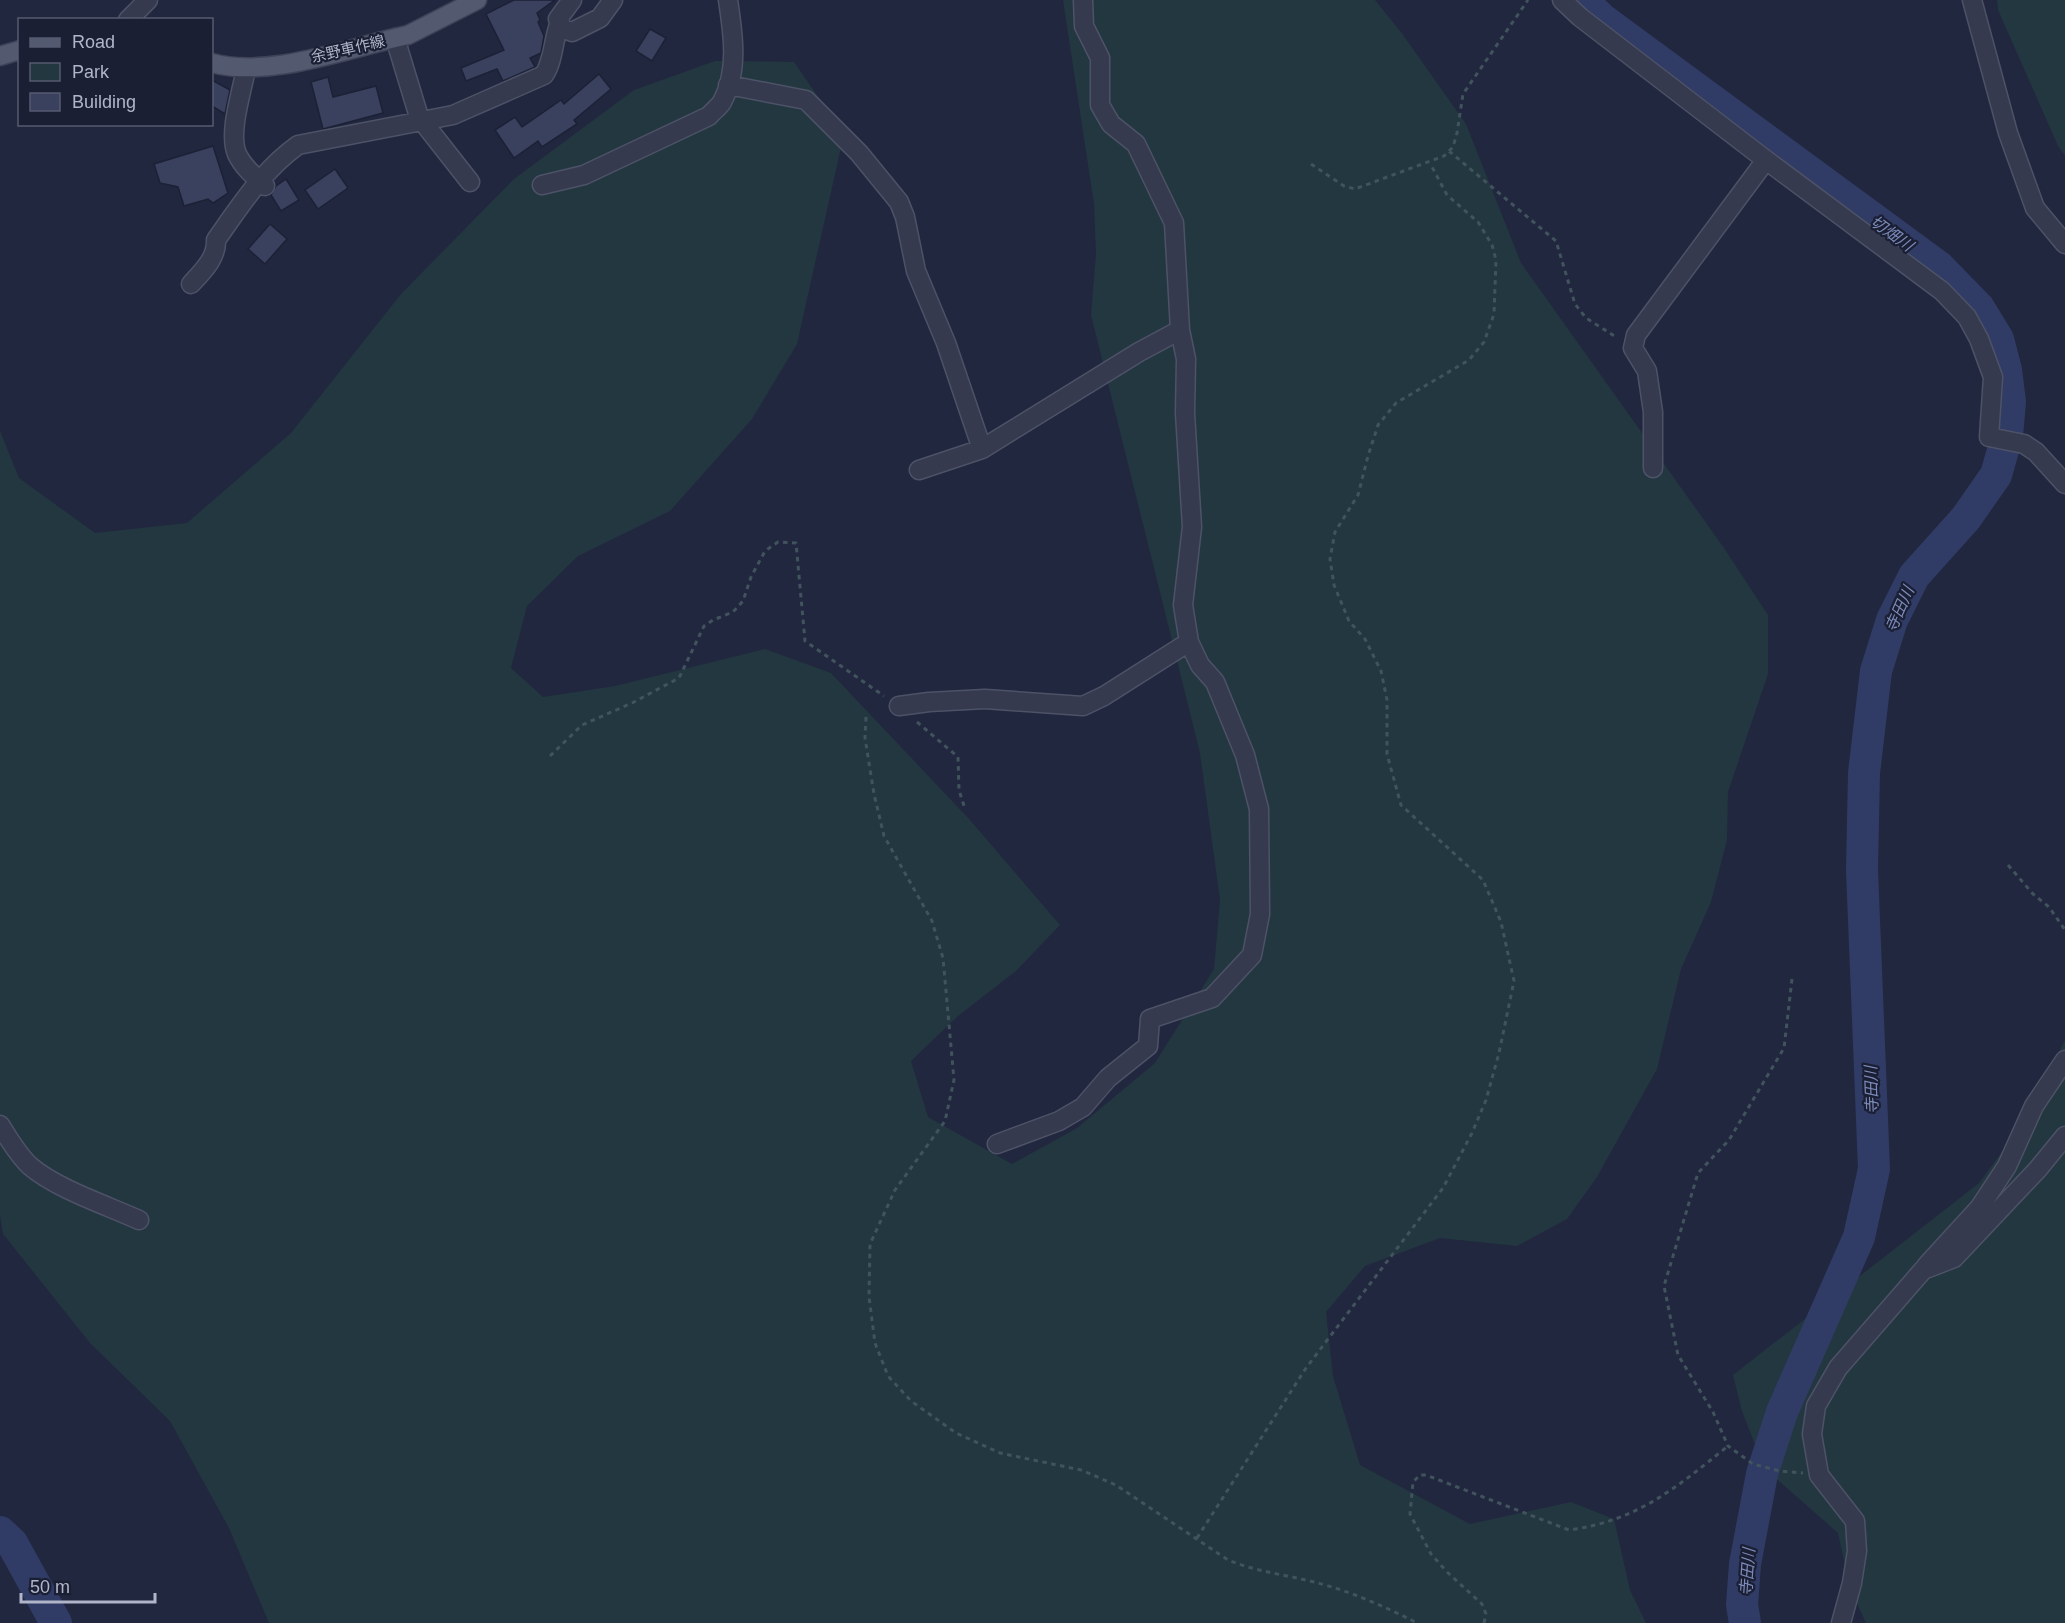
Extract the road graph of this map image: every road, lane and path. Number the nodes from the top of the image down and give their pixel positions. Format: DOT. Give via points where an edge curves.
graph roads {
  1 [pos="125,0"];
  2 [pos="148,0"];
  3 [pos="477,0"];
  4 [pos="572,0"];
  5 [pos="614,0"];
  6 [pos="728,0"];
  7 [pos="1083,0"];
  8 [pos="1528,0"];
  9 [pos="1562,0"];
  10 [pos="1972,0"];
  11 [pos="127,18"];
  12 [pos="129,18"];
  13 [pos="560,22"];
  14 [pos="395,38"];
  15 [pos="18,51"];
  16 [pos="0,56"];
  17 [pos="213,63"];
  18 [pos="246,69"];
  19 [pos="728,85"];
  20 [pos="422,122"];
  21 [pos="1449,151"];
  22 [pos="1766,160"];
  23 [pos="1311,164"];
  24 [pos="1431,165"];
  25 [pos="470,182"];
  26 [pos="262,183"];
  27 [pos="542,185"];
  28 [pos="2065,244"];
  29 [pos="191,284"];
  30 [pos="1180,330"];
  31 [pos="1633,348"];
  32 [pos="982,449"];
  33 [pos="1653,468"];
  34 [pos="919,470"];
  35 [pos="2065,484"];
  36 [pos="1189,642"];
  37 [pos="899,706"];
  38 [pos="866,717"];
  39 [pos="550,756"];
  40 [pos="965,809"];
  41 [pos="2007,865"];
  42 [pos="2065,930"];
  43 [pos="1792,979"];
  44 [pos="2065,1060"];
  45 [pos="0,1125"];
  46 [pos="2065,1136"];
  47 [pos="997,1144"];
  48 [pos="139,1220"];
  49 [pos="1923,1270"];
  50 [pos="1728,1446"];
  51 [pos="1819,1475"];
  52 [pos="1197,1538"];
  53 [pos="1417,1623"];
  54 [pos="1484,1623"];
  55 [pos="1841,1623"];
  1 -- 11 [label="street"];
  2 -- 12 [label="street"];
  3 -- 14 [label="main road, 余野車作線"];
  4 -- 13 [label="street" via="558,19"];
  5 -- 13 [label="street" via="600,18 583,28 572,32 562,28"];
  6 -- 19 [label="street" via="734,47"];
  7 -- 30 [label="street" via="1084,26 1100,58 1100,105 1111,124 1136,144 1174,223"];
  8 -- 21 [label="path" via="1463,94 1457,132"];
  9 -- 22 [label="street"];
  10 -- 28 [label="street" via="2008,133 2035,208"];
  13 -- 20 [label="street" via="550,67 544,75 453,115"];
  14 -- 18 [label="main road, 余野車作線" via="279,66"];
  14 -- 20 [label="street"];
  15 -- 16 [label="main road"];
  17 -- 18 [label="main road, 余野車作線"];
  18 -- 26 [label="street" via="233,141 244,165"];
  19 -- 27 [label="street" via="722,102 709,116 584,175"];
  19 -- 32 [label="street" via="806,100 859,153 899,202 916,271 946,343"];
  20 -- 25 [label="street"];
  20 -- 26 [label="street" via="298,145 283,156"];
  21 -- 23 [label="path" via="1355,189"];
  21 -- 31 [label="path" via="1556,241 1575,304 1586,318"];
  22 -- 31 [label="street" via="1636,335"];
  22 -- 35 [label="street" via="1942,291 1967,317 1993,377 1989,437 2024,444"];
  24 -- 52 [label="path" via="1447,195 1478,222 1492,245 1496,260 1494,314 1484,342 1468,360 1396,403 1378,425 1358,495 1335,532 1330,560 1334,585 1349,621 1365,639 1381,671 1387,700 1387,754 1401,805 1482,880 1501,922 1514,981 1486,1100 1443,1188 1306,1368"];
  26 -- 29 [label="street" via="216,240 207,266"];
  30 -- 32 [label="street"];
  30 -- 36 [label="street" via="1186,359 1192,527 1183,605"];
  31 -- 33 [label="street" via="1647,371 1653,412"];
  32 -- 34 [label="street"];
  36 -- 37 [label="street" via="1083,706 985,699"];
  36 -- 47 [label="street" via="1200,665 1215,682 1245,755 1259,809 1260,914 1252,955 1212,998 1149,1019 1148,1046 1108,1078 1083,1107 1059,1121"];
  37 -- 39 [label="path" via="805,641 796,543 778,542 765,551 743,601 733,612 704,626 679,678 582,725"];
  37 -- 40 [label="path" via="958,757 959,790"];
  38 -- 52 [label="path" via="868,760 884,836 932,921 943,958 954,1080 945,1121 895,1190 870,1244 869,1297 875,1343 888,1376 911,1401 956,1433 1000,1453 1081,1470 1116,1485"];
  41 -- 42 [label="path" via="2049,907"];
  43 -- 50 [label="path" via="1784,1048 1729,1140 1698,1173 1664,1286 1678,1355 1713,1412"];
  44 -- 49 [label="street" via="2034,1106 2007,1166 1980,1207"];
  45 -- 48 [label="street" via="30,1166 57,1183"];
  46 -- 49 [label="street" via="1954,1258"];
  49 -- 51 [label="street" via="1838,1368 1816,1406 1812,1434"];
  50 -- 51 [label="path" via="1753,1464"];
  50 -- 54 [label="path" via="1671,1492 1626,1516 1569,1530 1420,1474 1413,1482 1410,1514 1431,1554 1482,1604"];
  51 -- 55 [label="street" via="1855,1521 1857,1551"];
  52 -- 53 [label="path" via="1247,1568 1319,1583 1387,1607"];
}
